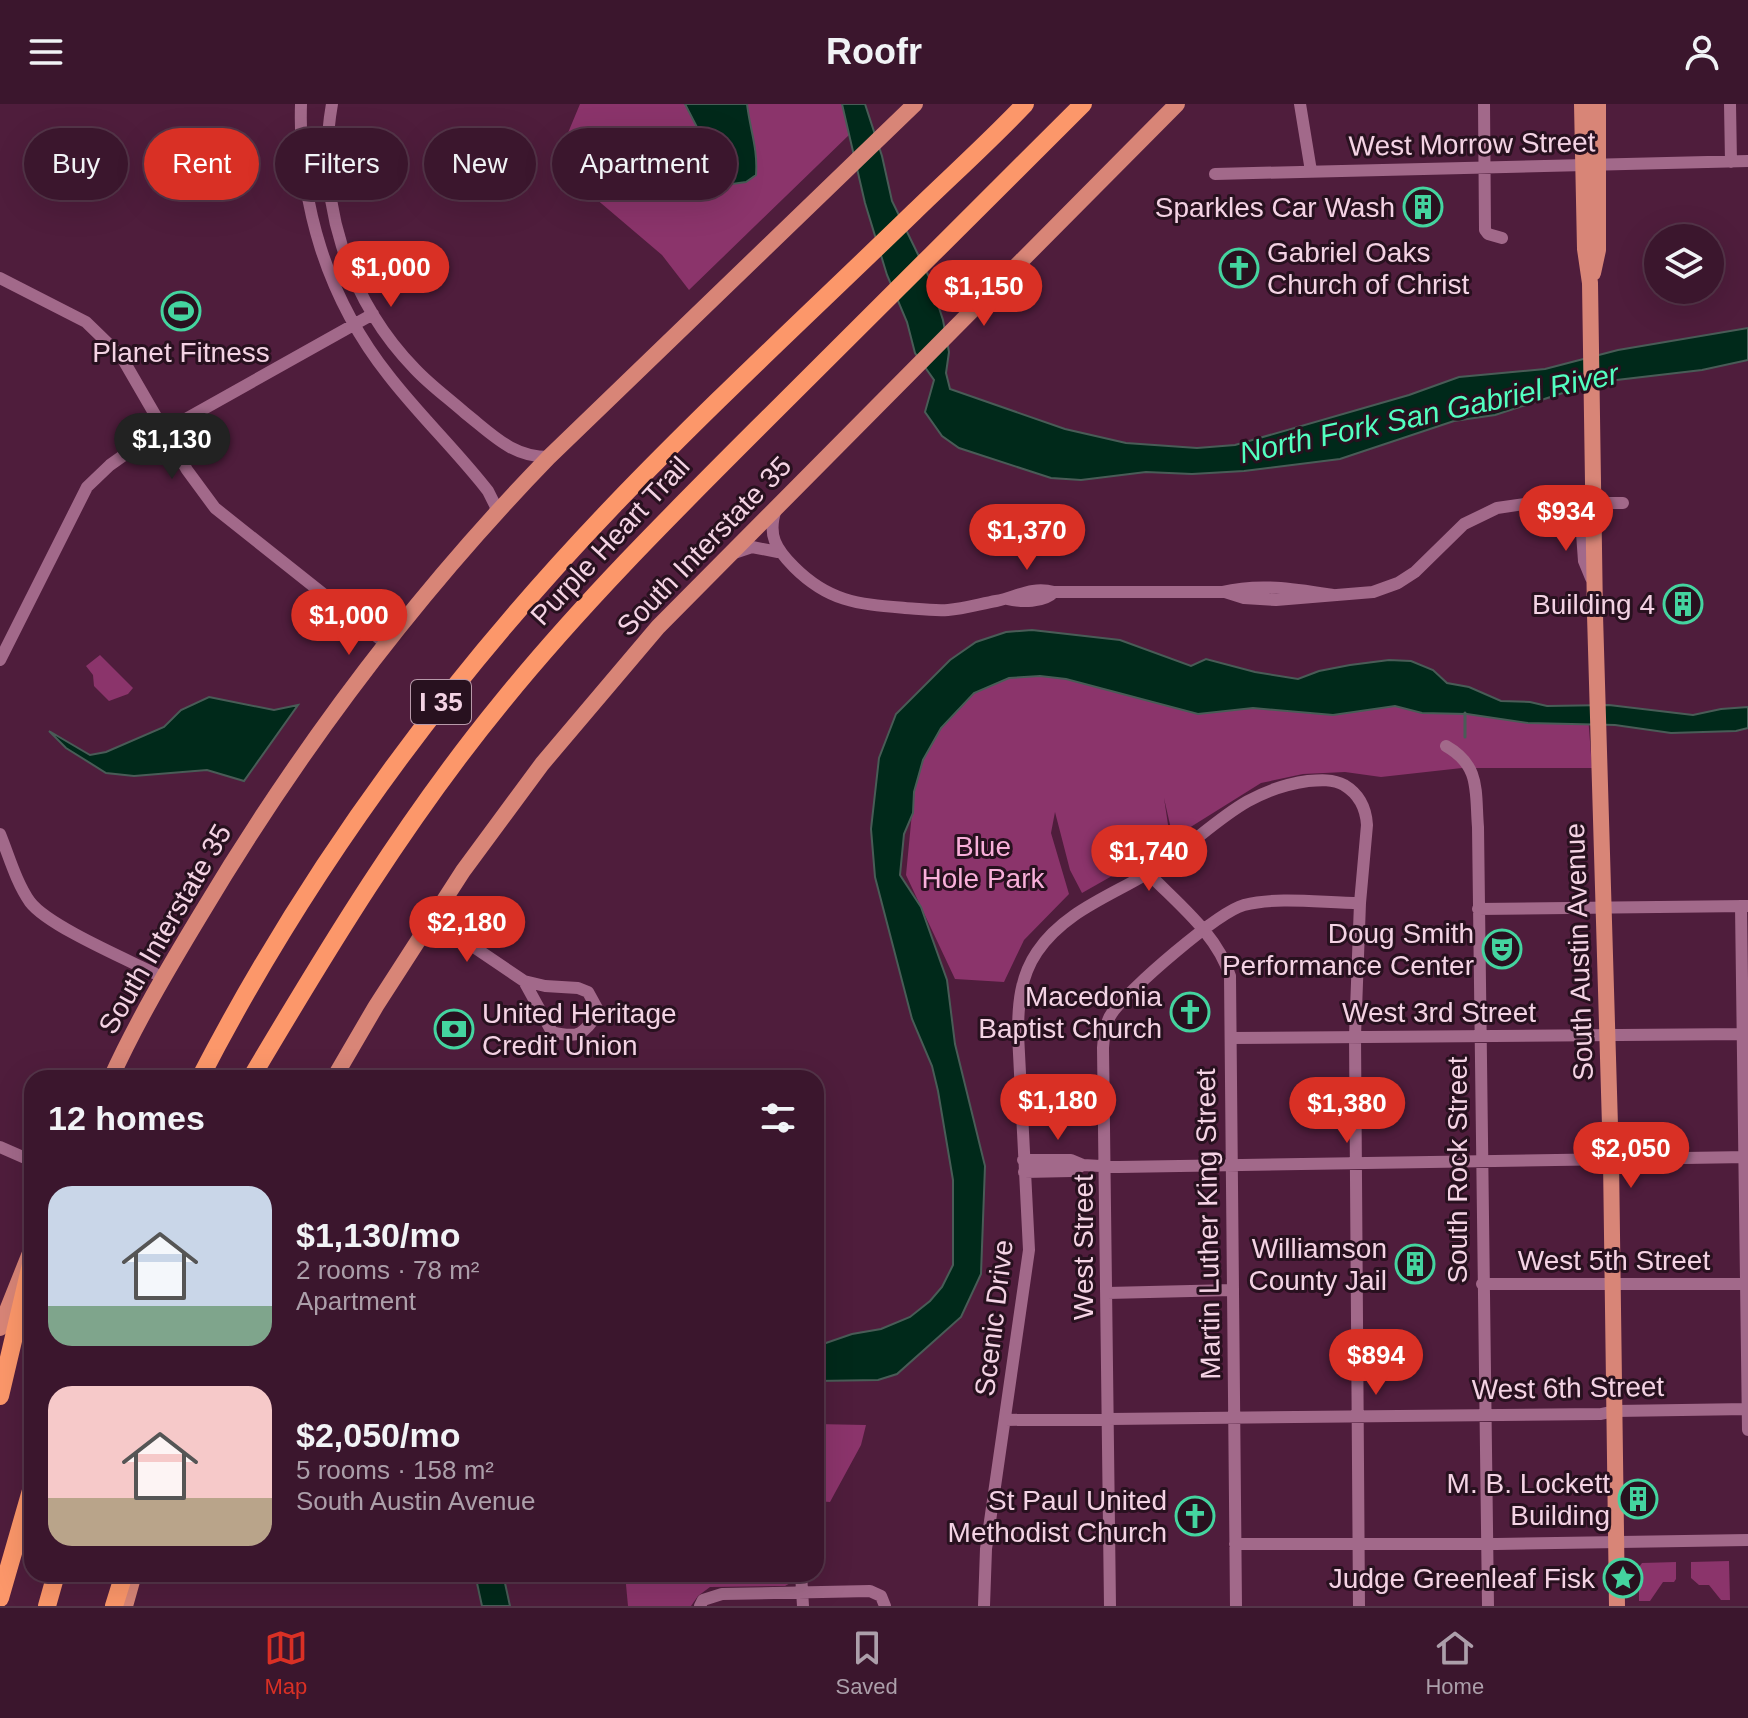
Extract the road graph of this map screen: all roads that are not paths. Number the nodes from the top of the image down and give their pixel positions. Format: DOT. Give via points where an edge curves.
graph roads {
  1 [pos="301,104"];
  2 [pos="332,104"];
  3 [pos="915,104"];
  4 [pos="1083,104"];
  5 [pos="1177,104"];
  6 [pos="1300,104"];
  7 [pos="1484,104"];
  8 [pos="1582,104"];
  9 [pos="1598,104"];
  10 [pos="1730,104"];
  11 [pos="1021,109"];
  12 [pos="301,128"];
  13 [pos="330,128"];
  14 [pos="1748,161"];
  15 [pos="1731,162"];
  16 [pos="1590,165"];
  17 [pos="1484,167"];
  18 [pos="1311,171"];
  19 [pos="1215,174"];
  20 [pos="309,200"];
  21 [pos="331,200"];
  22 [pos="1502,238"];
  23 [pos="0,278"];
  24 [pos="373,314"];
  25 [pos="354,324"];
  26 [pos="165,432"];
  27 [pos="549,457"];
  28 [pos="1595,502"];
  29 [pos="1554,503"];
  30 [pos="1623,503"];
  31 [pos="777,506"];
  32 [pos="495,512"];
  33 [pos="778,552"];
  34 [pos="728,556"];
  35 [pos="1597,591"];
  36 [pos="385,643"];
  37 [pos="0,660"];
  38 [pos="1446,746"];
  39 [pos="0,834"];
  40 [pos="1148,873"];
  41 [pos="1360,903"];
  42 [pos="1744,906"];
  43 [pos="1604,908"];
  44 [pos="1478,909"];
  45 [pos="431,918"];
  46 [pos="1202,930"];
  47 [pos="164,978"];
  48 [pos="524,981"];
  49 [pos="1745,1034"];
  50 [pos="1355,1036"];
  51 [pos="1480,1036"];
  52 [pos="1607,1036"];
  53 [pos="1231,1038"];
  54 [pos="115,1070"];
  55 [pos="204,1070"];
  56 [pos="256,1070"];
  57 [pos="339,1070"];
  58 [pos="0,1147"];
  59 [pos="1746,1157"];
  60 [pos="24,1158"];
  61 [pos="1611,1160"];
  62 [pos="1483,1162"];
  63 [pos="1356,1163"];
  64 [pos="1106,1165"];
  65 [pos="1231,1165"];
  66 [pos="1024,1166"];
  67 [pos="24,1268"];
  68 [pos="1482,1284"];
  69 [pos="1612,1284"];
  70 [pos="1747,1284"];
  71 [pos="1233,1290"];
  72 [pos="1107,1293"];
  73 [pos="24,1294"];
  74 [pos="0,1328"];
  75 [pos="0,1396"];
  76 [pos="1748,1409"];
  77 [pos="1615,1411"];
  78 [pos="1484,1414"];
  79 [pos="1359,1415"];
  80 [pos="1234,1417"];
  81 [pos="1108,1419"];
  82 [pos="1005,1420"];
  83 [pos="1748,1430"];
  84 [pos="24,1515"];
  85 [pos="1748,1540"];
  86 [pos="1359,1543"];
  87 [pos="1617,1543"];
  88 [pos="1235,1544"];
  89 [pos="1487,1544"];
  90 [pos="54,1582"];
  91 [pos="122,1582"];
  92 [pos="132,1582"];
  93 [pos="801,1582"];
  94 [pos="801,1592"];
  95 [pos="0,1598"];
  96 [pos="883,1601"];
  97 [pos="702,1603"];
  98 [pos="47,1606"];
  99 [pos="114,1606"];
  100 [pos="125,1606"];
  101 [pos="803,1606"];
  102 [pos="984,1606"];
  103 [pos="1110,1606"];
  104 [pos="1236,1606"];
  105 [pos="1359,1606"];
  106 [pos="1488,1606"];
  107 [pos="1617,1606"];
  1 -- 12 [label="street"];
  2 -- 13 [label="street"];
  3 -- 27 [label="main road, South Interstate 35"];
  4 -- 56 [label="highway, Purple Heart Trail / I 35" via="602,586 500,704 378,870"];
  5 -- 31 [label="main road, South Interstate 35"];
  6 -- 18 [label="street"];
  7 -- 17 [label="street"];
  8 -- 16 [label="main road"];
  9 -- 16 [label="main road"];
  10 -- 15 [label="street"];
  11 -- 55 [label="highway, Purple Heart Trail / I 35" via="575,547 441,702 324,866"];
  14 -- 15 [label="street, West Morrow Street"];
  15 -- 16 [label="street, West Morrow Street"];
  16 -- 17 [label="street, West Morrow Street"];
  16 -- 28 [label="main road, South Austin Avenue" via="1585,249"];
  17 -- 18 [label="street, West Morrow Street"];
  17 -- 22 [label="street" via="1485,230"];
  18 -- 19 [label="street, West Morrow Street"];
  20 -- 25 [label="street" via="327,269"];
  21 -- 24 [label="street" via="341,245"];
  23 -- 26 [label="street" via="99,331 121,356"];
  24 -- 25 [label="street"];
  24 -- 27 [label="street" via="415,369 475,420 517,452"];
  25 -- 26 [label="street"];
  25 -- 32 [label="street" via="387,375 487,489"];
  26 -- 36 [label="street" via="215,508"];
  26 -- 37 [label="street" via="134,448 87,487"];
  27 -- 32 [label="main road, South Interstate 35"];
  28 -- 29 [label="street"];
  28 -- 30 [label="street"];
  28 -- 35 [label="main road, South Austin Avenue"];
  29 -- 33 [label="street" via="1514,504 1481,514 1398,583 1373,592 1333,595 1262,586 1222,592 1035,589 949,610 865,605 824,592"];
  29 -- 35 [label="street" via="1581,519 1584,561"];
  31 -- 33 [label="street" via="771,526"];
  31 -- 34 [label="main road, South Interstate 35"];
  32 -- 36 [label="main road, South Interstate 35"];
  33 -- 34 [label="street" via="752,547"];
  34 -- 45 [label="main road, South Interstate 35" via="658,627 542,764"];
  35 -- 43 [label="main road, South Austin Avenue"];
  36 -- 47 [label="main road, South Interstate 35" via="292,770"];
  38 -- 44 [label="street, South Rock Street" via="1473,772"];
  39 -- 47 [label="street" via="36,908"];
  40 -- 41 [label="street, Scenic Drive" via="1267,790 1331,780 1348,787 1367,815"];
  40 -- 46 [label="street, Martin Luther King Street"];
  40 -- 66 [label="street, Scenic Drive" via="1065,923 1029,965 1018,1017"];
  41 -- 46 [label="street, West Street" via="1248,904"];
  41 -- 50 [label="street, Scenic Drive"];
  42 -- 43 [label="street"];
  42 -- 49 [label="street"];
  43 -- 44 [label="street"];
  43 -- 52 [label="main road, South Austin Avenue"];
  44 -- 51 [label="street, South Rock Street"];
  45 -- 48 [label="street"];
  45 -- 57 [label="main road, South Interstate 35"];
  46 -- 53 [label="street, Martin Luther King Street" via="1213,939 1230,976"];
  46 -- 64 [label="street, West Street" via="1126,998 1107,1022"];
  47 -- 54 [label="main road, South Interstate 35"];
  48 -- 48 [label="street" via="552,1032 584,1033 599,1012 588,992"];
  49 -- 52 [label="street, West 3rd Street"];
  49 -- 59 [label="street"];
  50 -- 51 [label="street, West 3rd Street"];
  50 -- 53 [label="street, West 3rd Street"];
  50 -- 63 [label="street, Scenic Drive"];
  51 -- 52 [label="street, West 3rd Street"];
  51 -- 62 [label="street, South Rock Street"];
  52 -- 61 [label="main road, South Austin Avenue"];
  53 -- 65 [label="street, Martin Luther King Street"];
  58 -- 60 [label="street"];
  59 -- 61 [label="street"];
  59 -- 70 [label="street"];
  61 -- 62 [label="street"];
  61 -- 69 [label="main road, South Austin Avenue"];
  62 -- 63 [label="street"];
  62 -- 68 [label="street, South Rock Street"];
  63 -- 65 [label="street"];
  63 -- 79 [label="street, Scenic Drive"];
  64 -- 65 [label="street"];
  64 -- 66 [label="street" via="1072,1171"];
  64 -- 72 [label="street, West Street"];
  65 -- 71 [label="street, Martin Luther King Street"];
  66 -- 82 [label="street, Scenic Drive" via="1029,1250"];
  67 -- 74 [label="main road"];
  68 -- 69 [label="street, West 5th Street"];
  68 -- 78 [label="street, South Rock Street"];
  69 -- 70 [label="street, West 5th Street"];
  69 -- 77 [label="main road, South Austin Avenue"];
  70 -- 76 [label="street"];
  71 -- 72 [label="street"];
  71 -- 80 [label="street, Martin Luther King Street"];
  72 -- 81 [label="street, West Street"];
  73 -- 75 [label="highway"];
  76 -- 77 [label="street, West 6th Street"];
  76 -- 83 [label="street"];
  77 -- 78 [label="street, West 6th Street"];
  77 -- 87 [label="main road, South Austin Avenue"];
  78 -- 79 [label="street, West 6th Street"];
  78 -- 89 [label="street, South Rock Street"];
  79 -- 80 [label="street, West 6th Street"];
  79 -- 86 [label="street, Scenic Drive"];
  80 -- 81 [label="street, West 6th Street"];
  80 -- 88 [label="street, Martin Luther King Street"];
  81 -- 82 [label="street, West 6th Street"];
  81 -- 103 [label="street, West Street"];
  82 -- 102 [label="street, Scenic Drive" via="986,1549"];
  84 -- 95 [label="highway"];
  85 -- 87 [label="street"];
  86 -- 88 [label="street"];
  86 -- 89 [label="street"];
  86 -- 105 [label="street, Scenic Drive"];
  87 -- 89 [label="street"];
  87 -- 107 [label="main road, South Austin Avenue"];
  88 -- 104 [label="street, Martin Luther King Street"];
  89 -- 106 [label="street, South Rock Street"];
  90 -- 98 [label="highway"];
  91 -- 99 [label="highway"];
  92 -- 100 [label="main road"];
  93 -- 94 [label="street"];
  94 -- 96 [label="street" via="870,1591"];
  94 -- 97 [label="street" via="722,1594"];
  94 -- 101 [label="street"];
}
